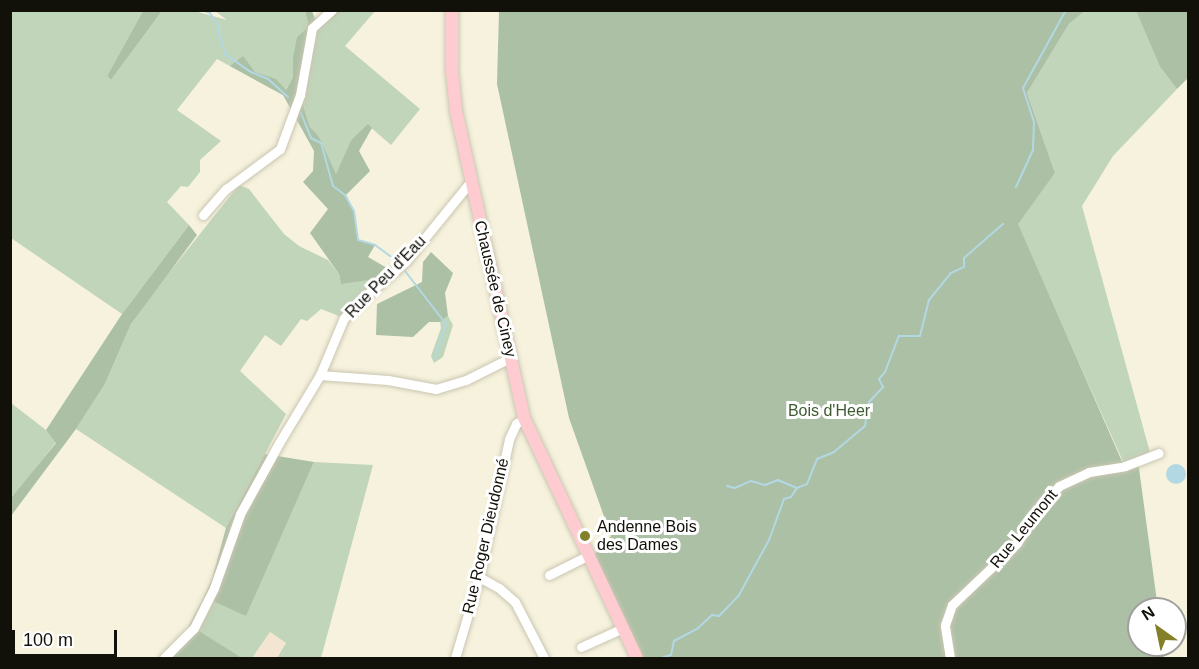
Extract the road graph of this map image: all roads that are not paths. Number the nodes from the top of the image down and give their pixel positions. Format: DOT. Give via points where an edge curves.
graph roads {
  1 [pos="332,10"];
  2 [pos="452,10"];
  3 [pos="471,181"];
  4 [pos="203,216"];
  5 [pos="510,358"];
  6 [pos="320,375"];
  7 [pos="524,418"];
  8 [pos="1158,453"];
  9 [pos="587,556"];
  10 [pos="549,575"];
  11 [pos="479,577"];
  12 [pos="621,629"];
  13 [pos="581,647"];
  14 [pos="539,648"];
  15 [pos="164,658"];
  16 [pos="456,658"];
  17 [pos="536,658"];
  18 [pos="544,658"];
  19 [pos="637,658"];
  20 [pos="950,658"];
  1 -- 4 [label="street" via="312,28 300,95 279,149 226,189"];
  2 -- 3 [label="main road, Chaussée de Ciney" via="456,111"];
  3 -- 5 [label="main road, Chaussée de Ciney"];
  3 -- 6 [label="street, Rue Peu d'Eau" via="406,261 344,318"];
  5 -- 6 [label="street" via="466,380 436,389 388,380"];
  5 -- 7 [label="main road, Chaussée de Ciney"];
  6 -- 15 [label="street, Rue Peu d'Eau" via="240,514 214,588 194,628"];
  7 -- 9 [label="main road, Chaussée de Ciney"];
  7 -- 11 [label="street, Rue Roger Dieudonné" via="516,424 509,439"];
  8 -- 20 [label="street, Rue Leumont" via="1125,466 1089,472 1059,486 1036,510 1017,543 951,605 945,625"];
  9 -- 10 [label="street"];
  9 -- 12 [label="main road, Chaussée de Ciney"];
  11 -- 14 [label="street" via="515,602"];
  11 -- 16 [label="street, Rue Roger Dieudonné"];
  12 -- 13 [label="street"];
  12 -- 19 [label="main road, Chaussée de Ciney"];
  14 -- 17 [label="street"];
  14 -- 18 [label="street"];
}
